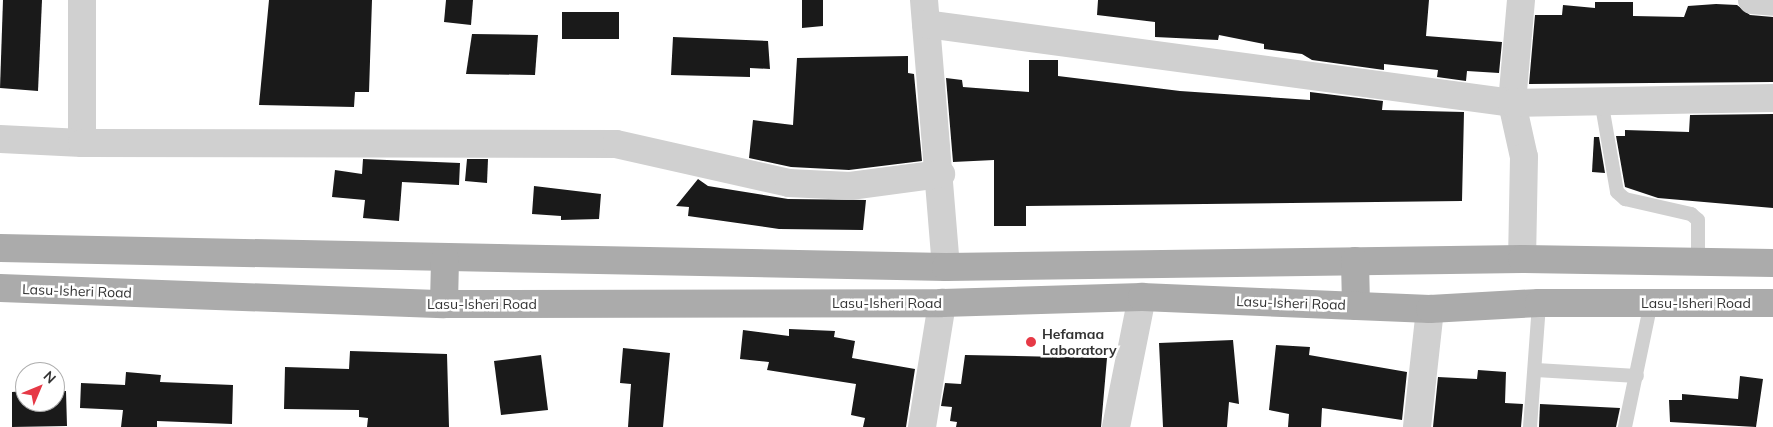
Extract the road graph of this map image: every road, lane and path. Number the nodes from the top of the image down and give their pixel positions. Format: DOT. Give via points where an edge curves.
graph roads {
  1 [pos="82,0"];
  2 [pos="1521,0"];
  3 [pos="1752,0"];
  4 [pos="1773,2"];
  5 [pos="925,12"];
  6 [pos="1773,98"];
  7 [pos="1601,100"];
  8 [pos="1512,103"];
  9 [pos="0,138"];
  10 [pos="82,143"];
  11 [pos="941,174"];
  12 [pos="0,248"];
  13 [pos="444,259"];
  14 [pos="1522,259"];
  15 [pos="1355,261"];
  16 [pos="1698,262"];
  17 [pos="1773,263"];
  18 [pos="946,267"];
  19 [pos="0,288"];
  20 [pos="1142,297"];
  21 [pos="942,303"];
  22 [pos="1539,303"];
  23 [pos="1651,303"];
  24 [pos="1773,303"];
  25 [pos="444,304"];
  26 [pos="1356,306"];
  27 [pos="1430,309"];
  28 [pos="1536,370"];
  29 [pos="1637,376"];
  30 [pos="922,427"];
  31 [pos="1116,427"];
  32 [pos="1417,427"];
  33 [pos="1530,427"];
  34 [pos="1625,427"];
  1 -- 10 [label="street"];
  2 -- 8 [label="street"];
  3 -- 4 [label="street"];
  5 -- 8 [label="street"];
  5 -- 11 [label="street"];
  6 -- 7 [label="street"];
  7 -- 8 [label="street"];
  7 -- 16 [label="lane" via="1617,192 1625,200 1691,214 1698,220"];
  8 -- 14 [label="street" via="1524,157"];
  9 -- 10 [label="street"];
  10 -- 11 [label="street" via="616,144 789,183 850,186"];
  11 -- 18 [label="street"];
  12 -- 13 [label="main road"];
  13 -- 18 [label="main road"];
  13 -- 25 [label="main road"];
  14 -- 15 [label="main road"];
  14 -- 16 [label="main road"];
  15 -- 18 [label="main road"];
  15 -- 26 [label="main road"];
  16 -- 17 [label="main road"];
  19 -- 25 [label="main road, Lasu-Isheri Road"];
  20 -- 21 [label="main road, Lasu-Isheri Road"];
  20 -- 26 [label="main road, Lasu-Isheri Road"];
  20 -- 31 [label="street"];
  21 -- 25 [label="main road, Lasu-Isheri Road"];
  21 -- 30 [label="street"];
  22 -- 23 [label="main road, Lasu-Isheri Road"];
  22 -- 27 [label="main road, Lasu-Isheri Road"];
  22 -- 28 [label="lane"];
  23 -- 24 [label="main road, Lasu-Isheri Road"];
  23 -- 29 [label="lane"];
  26 -- 27 [label="main road, Lasu-Isheri Road"];
  27 -- 32 [label="street"];
  28 -- 29 [label="lane"];
  28 -- 33 [label="lane"];
  29 -- 34 [label="lane"];
}
